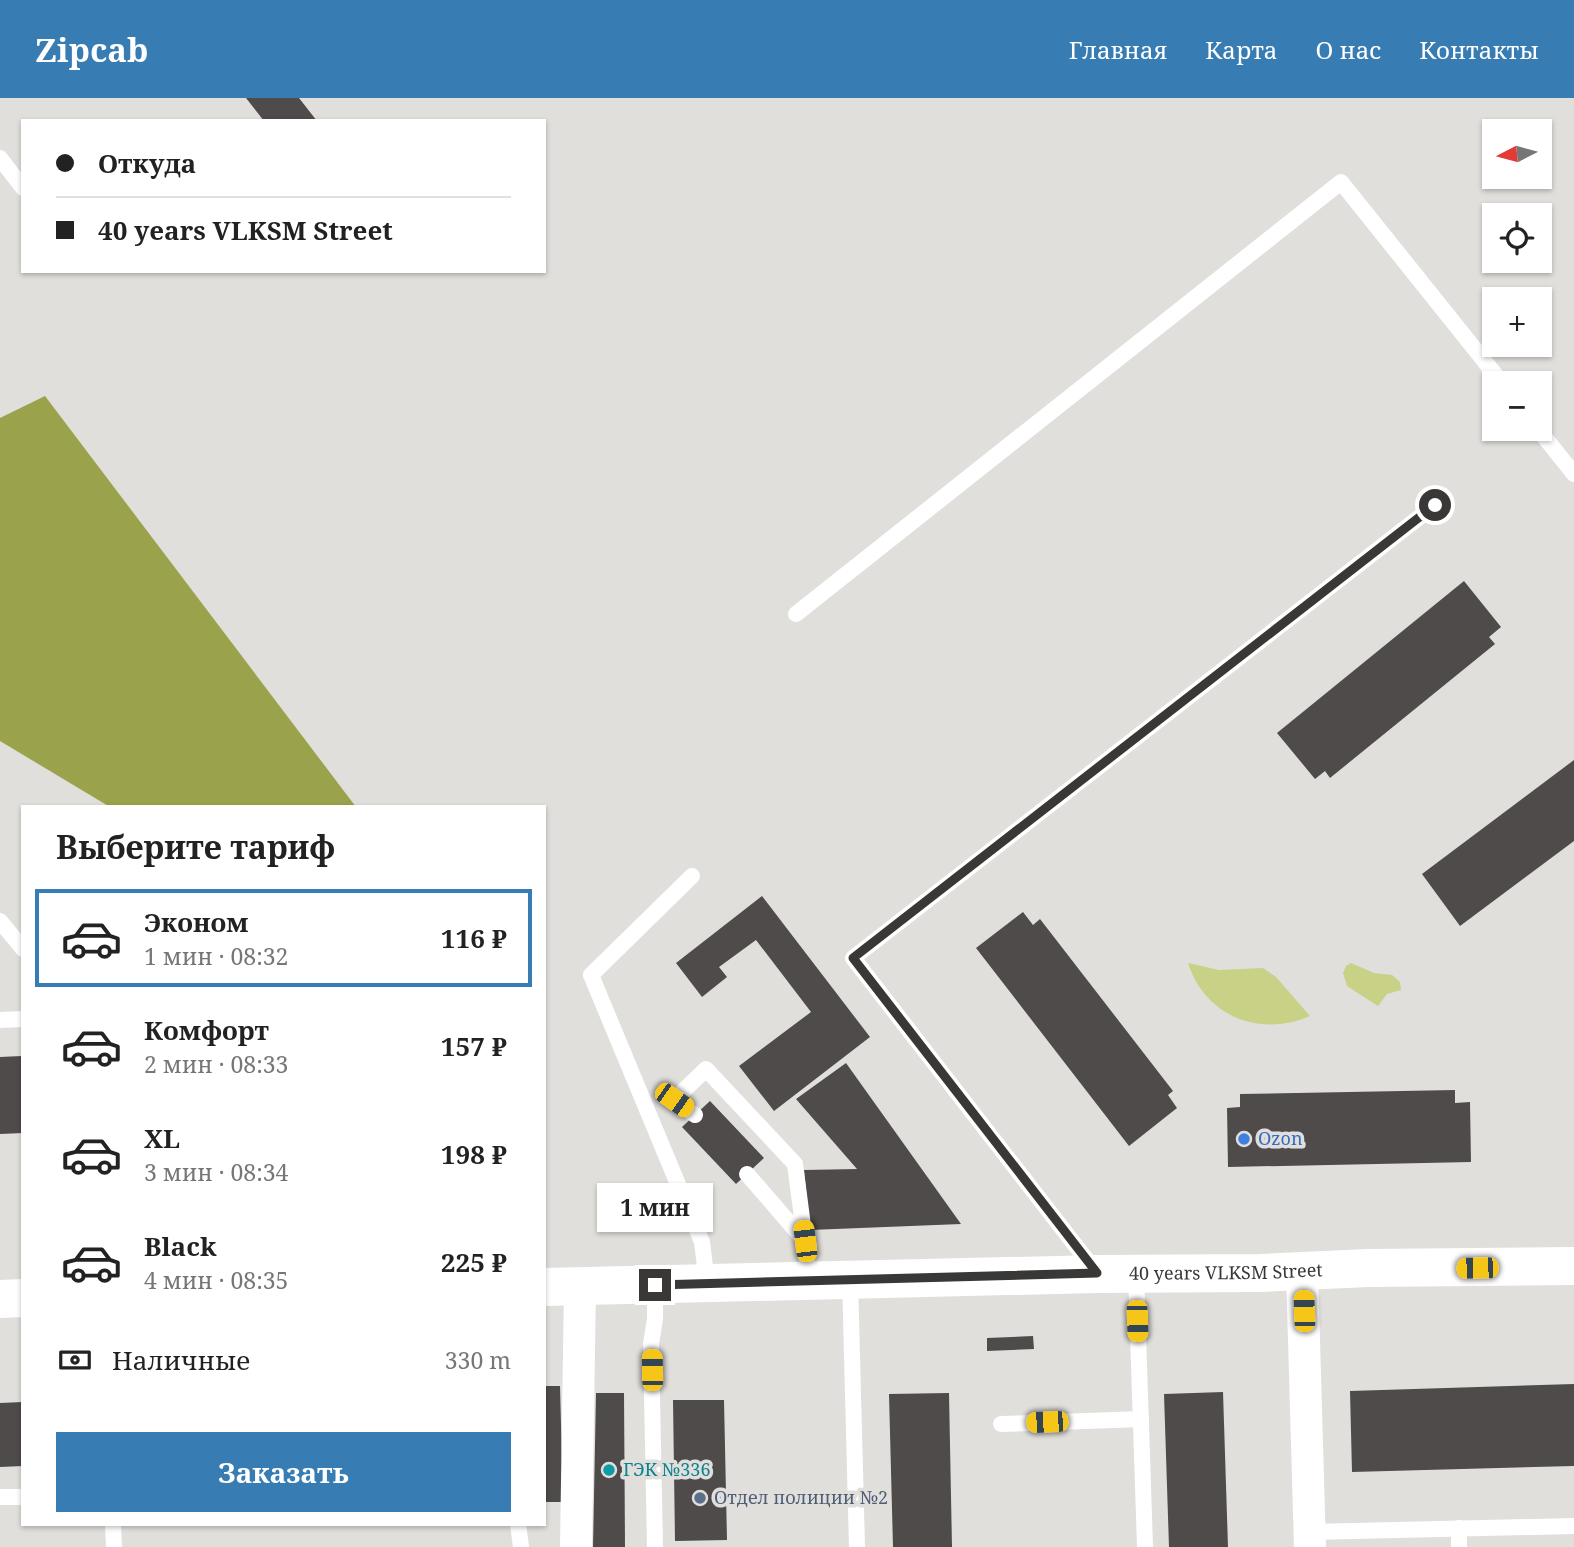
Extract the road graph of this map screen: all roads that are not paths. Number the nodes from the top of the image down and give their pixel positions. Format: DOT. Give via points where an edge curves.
graph roads {
  1 [pos="0,158"];
  2 [pos="21,185"];
  3 [pos="1492,371"];
  4 [pos="1548,441"];
  5 [pos="1574,474"];
  6 [pos="1435,505"];
  7 [pos="796,614"];
  8 [pos="692,876"];
  9 [pos="0,921"];
  10 [pos="21,947"];
  11 [pos="21,1019"];
  12 [pos="0,1020"];
  13 [pos="695,1115"];
  14 [pos="747,1174"];
  15 [pos="805,1241"];
  16 [pos="1574,1266"];
  17 [pos="1302,1271"];
  18 [pos="1097,1273"];
  19 [pos="1136,1273"];
  20 [pos="850,1279"];
  21 [pos="809,1281"];
  22 [pos="707,1283"];
  23 [pos="655,1285"];
  24 [pos="562,1286"];
  25 [pos="0,1298"];
  26 [pos="21,1298"];
  27 [pos="1141,1419"];
  28 [pos="1001,1424"];
  29 [pos="0,1497"];
  30 [pos="21,1497"];
  31 [pos="1574,1525"];
  32 [pos="113,1526"];
  33 [pos="518,1526"];
  34 [pos="1459,1528"];
  35 [pos="1393,1530"];
  36 [pos="1310,1539"];
  37 [pos="114,1547"];
  38 [pos="521,1547"];
  39 [pos="576,1547"];
  40 [pos="655,1547"];
  41 [pos="857,1547"];
  42 [pos="1145,1547"];
  43 [pos="1394,1547"];
  44 [pos="1459,1547"];
  1 -- 2 [label="lane"];
  3 -- 7 [label="lane" via="1341,181"];
  4 -- 5 [label="lane"];
  6 -- 18 [label="lane" via="853,958"];
  8 -- 22 [label="lane" via="591,975 702,1242"];
  9 -- 10 [label="lane"];
  11 -- 12 [label="lane"];
  13 -- 15 [label="lane" via="674,1100 706,1069 795,1164"];
  14 -- 15 [label="lane"];
  15 -- 21 [label="lane"];
  16 -- 17 [label="main road, 40 years VLKSM Street"];
  17 -- 19 [label="main road, 40 years VLKSM Street"];
  17 -- 36 [label="street"];
  18 -- 19 [label="main road, 40 years VLKSM Street"];
  18 -- 20 [label="main road, 40 years VLKSM Street"];
  19 -- 27 [label="lane"];
  20 -- 21 [label="main road, 40 years VLKSM Street"];
  20 -- 41 [label="lane"];
  21 -- 22 [label="main road, 40 years VLKSM Street"];
  22 -- 23 [label="main road, 40 years VLKSM Street"];
  23 -- 24 [label="main road, 40 years VLKSM Street"];
  23 -- 40 [label="lane" via="651,1344"];
  24 -- 39 [label="street"];
  25 -- 26 [label="main road"];
  27 -- 28 [label="lane"];
  27 -- 42 [label="lane"];
  29 -- 30 [label="lane"];
  31 -- 34 [label="lane"];
  32 -- 37 [label="lane"];
  33 -- 38 [label="lane"];
  34 -- 35 [label="lane"];
  34 -- 44 [label="lane"];
  35 -- 36 [label="lane"];
  35 -- 43 [label="lane"];
}
